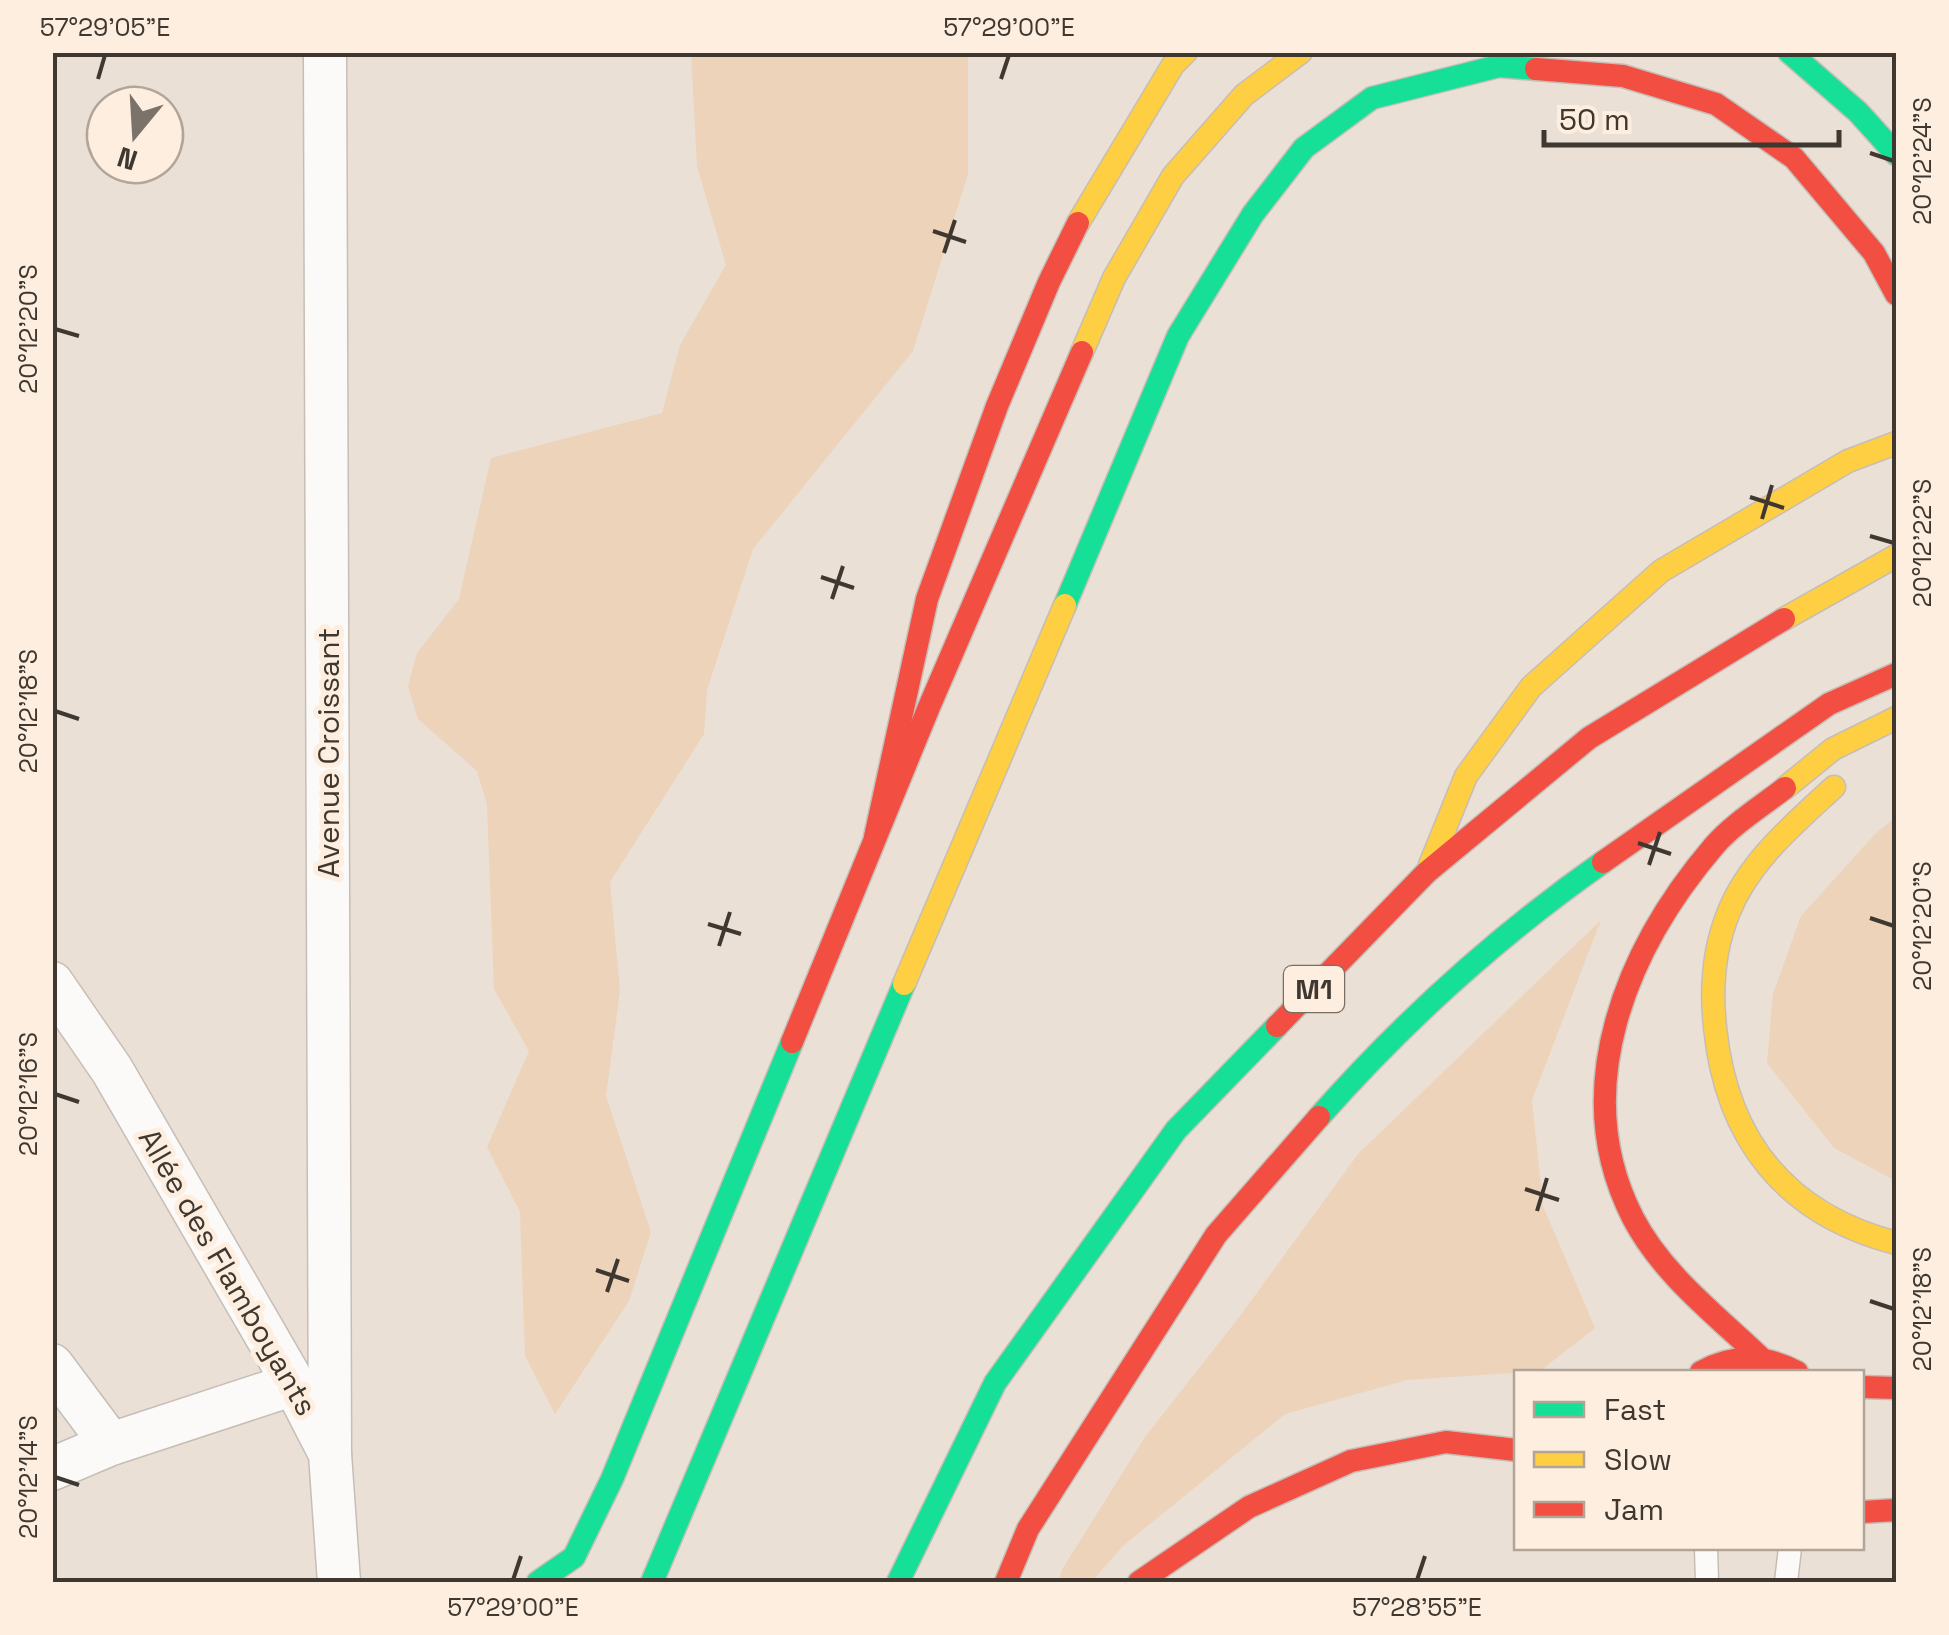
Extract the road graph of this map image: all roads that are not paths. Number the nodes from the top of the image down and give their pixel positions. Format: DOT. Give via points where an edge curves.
graph roads {
  1 [pos="325,52"];
  2 [pos="1186,52"];
  3 [pos="1301,52"];
  4 [pos="1789,52"];
  5 [pos="1896,154"];
  6 [pos="1896,294"];
  7 [pos="1896,443"];
  8 [pos="1896,556"];
  9 [pos="1896,674"];
  10 [pos="1896,718"];
  11 [pos="1896,732"];
  12 [pos="876,837"];
  13 [pos="1427,872"];
  14 [pos="52,983"];
  15 [pos="1896,1243"];
  16 [pos="1761,1358"];
  17 [pos="52,1365"];
  18 [pos="1706,1370"];
  19 [pos="1792,1370"];
  20 [pos="294,1384"];
  21 [pos="1864,1388"];
  22 [pos="1896,1388"];
  23 [pos="111,1444"];
  24 [pos="1514,1450"];
  25 [pos="330,1454"];
  26 [pos="52,1469"];
  27 [pos="1896,1510"];
  28 [pos="1864,1512"];
  29 [pos="1706,1550"];
  30 [pos="1790,1550"];
  31 [pos="657,1574"];
  32 [pos="339,1582"];
  33 [pos="538,1582"];
  34 [pos="898,1582"];
  35 [pos="1006,1582"];
  36 [pos="1140,1582"];
  37 [pos="1707,1582"];
  38 [pos="1786,1582"];
  1 -- 25 [label="street, Avenue Croissant"];
  2 -- 12 [label="main road" via="1088,204 997,406 927,598"];
  3 -- 12 [label="main road" via="1244,95 1174,176 1114,278"];
  4 -- 5 [label="main road"];
  6 -- 31 [label="main road" via="1874,252 1794,158 1716,104 1623,76 1499,66 1372,98 1304,148 1252,214 1178,336"];
  7 -- 13 [label="main road" via="1848,461 1661,571 1531,687 1466,776"];
  8 -- 13 [label="main road, M1" via="1589,738"];
  9 -- 35 [label="main road" via="1828,704 1538,908 1378,1050 1216,1235 1028,1529"];
  10 -- 16 [label="main road" via="1833,749 1716,842 1656,924 1617,1012 1602,1097 1611,1160 1632,1217 1664,1264"];
  11 -- 15 [label="main road" via="1740,888 1712,975 1723,1080 1749,1143 1794,1193 1832,1219"];
  12 -- 33 [label="main road" via="612,1480 574,1557"];
  13 -- 34 [label="main road, M1" via="1176,1130 995,1383"];
  14 -- 20 [label="street, Allée des Flamboyants" via="112,1070"];
  16 -- 18 [label="main road" via="1735,1358"];
  16 -- 19 [label="main road"];
  17 -- 23 [label="street"];
  20 -- 23 [label="street"];
  20 -- 25 [label="street, Allée des Flamboyants"];
  21 -- 22 [label="main road"];
  23 -- 26 [label="street"];
  24 -- 36 [label="main road" via="1446,1442 1351,1461 1249,1507"];
  25 -- 32 [label="street, Allée des Flamboyants"];
  27 -- 28 [label="main road"];
  29 -- 37 [label="lane"];
  30 -- 38 [label="lane"];
}
